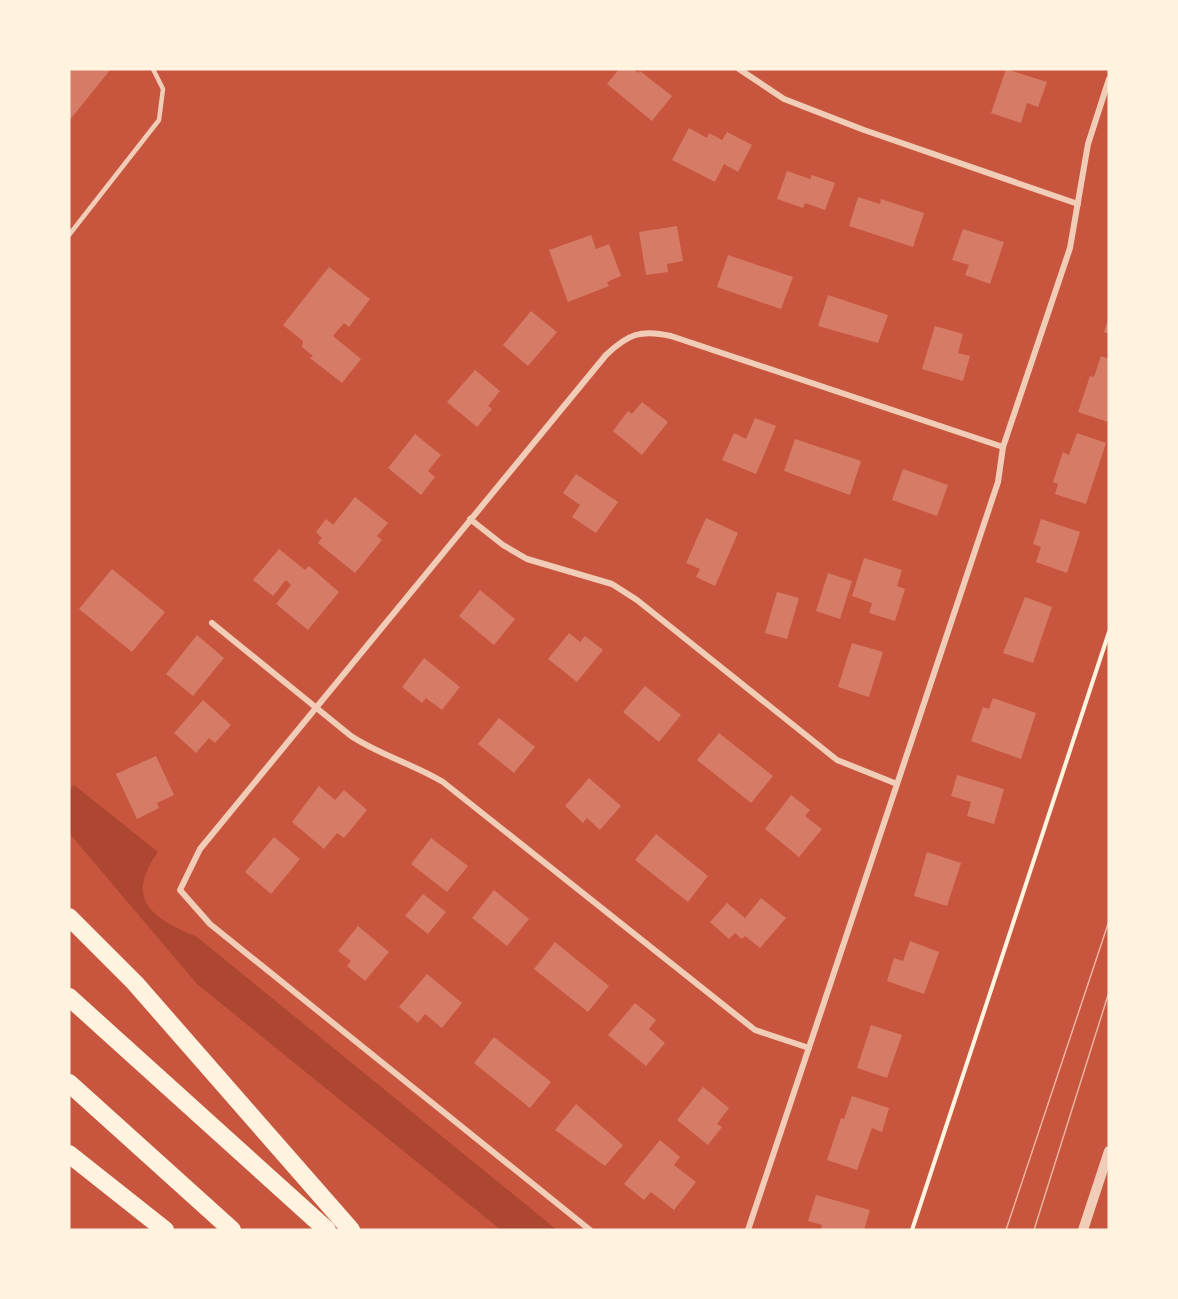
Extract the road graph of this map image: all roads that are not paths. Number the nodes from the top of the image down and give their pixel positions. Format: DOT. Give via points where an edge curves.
graph roads {
  1 [pos="153,69"];
  2 [pos="739,69"];
  3 [pos="1109,79"];
  4 [pos="1078,204"];
  5 [pos="69,235"];
  6 [pos="1003,447"];
  7 [pos="470,519"];
  8 [pos="212,623"];
  9 [pos="316,708"];
  10 [pos="897,784"];
  11 [pos="69,917"];
  12 [pos="69,997"];
  13 [pos="809,1048"];
  14 [pos="69,1083"];
  15 [pos="1109,1151"];
  16 [pos="69,1154"];
  17 [pos="165,1230"];
  18 [pos="232,1230"];
  19 [pos="327,1230"];
  20 [pos="351,1230"];
  21 [pos="590,1230"];
  22 [pos="748,1230"];
  23 [pos="1083,1230"];
  1 -- 5 [label="lane" via="163,89 159,120"];
  2 -- 4 [label="street" via="784,99"];
  3 -- 4 [label="street" via="1088,144"];
  4 -- 6 [label="street" via="1070,248"];
  6 -- 7 [label="street" via="671,336 641,333 629,336 606,355"];
  6 -- 10 [label="street" via="998,482"];
  7 -- 9 [label="street"];
  7 -- 10 [label="street" via="527,559 612,584 638,600 837,760"];
  8 -- 9 [label="street"];
  9 -- 13 [label="street" via="370,748 443,782 755,1030"];
  9 -- 21 [label="street" via="200,849 180,890 210,924"];
  10 -- 13 [label="street"];
  11 -- 20 [label="highway" via="135,983"];
  12 -- 19 [label="highway"];
  13 -- 22 [label="street"];
  14 -- 18 [label="highway"];
  15 -- 23 [label="street"];
  16 -- 17 [label="highway"];
}
